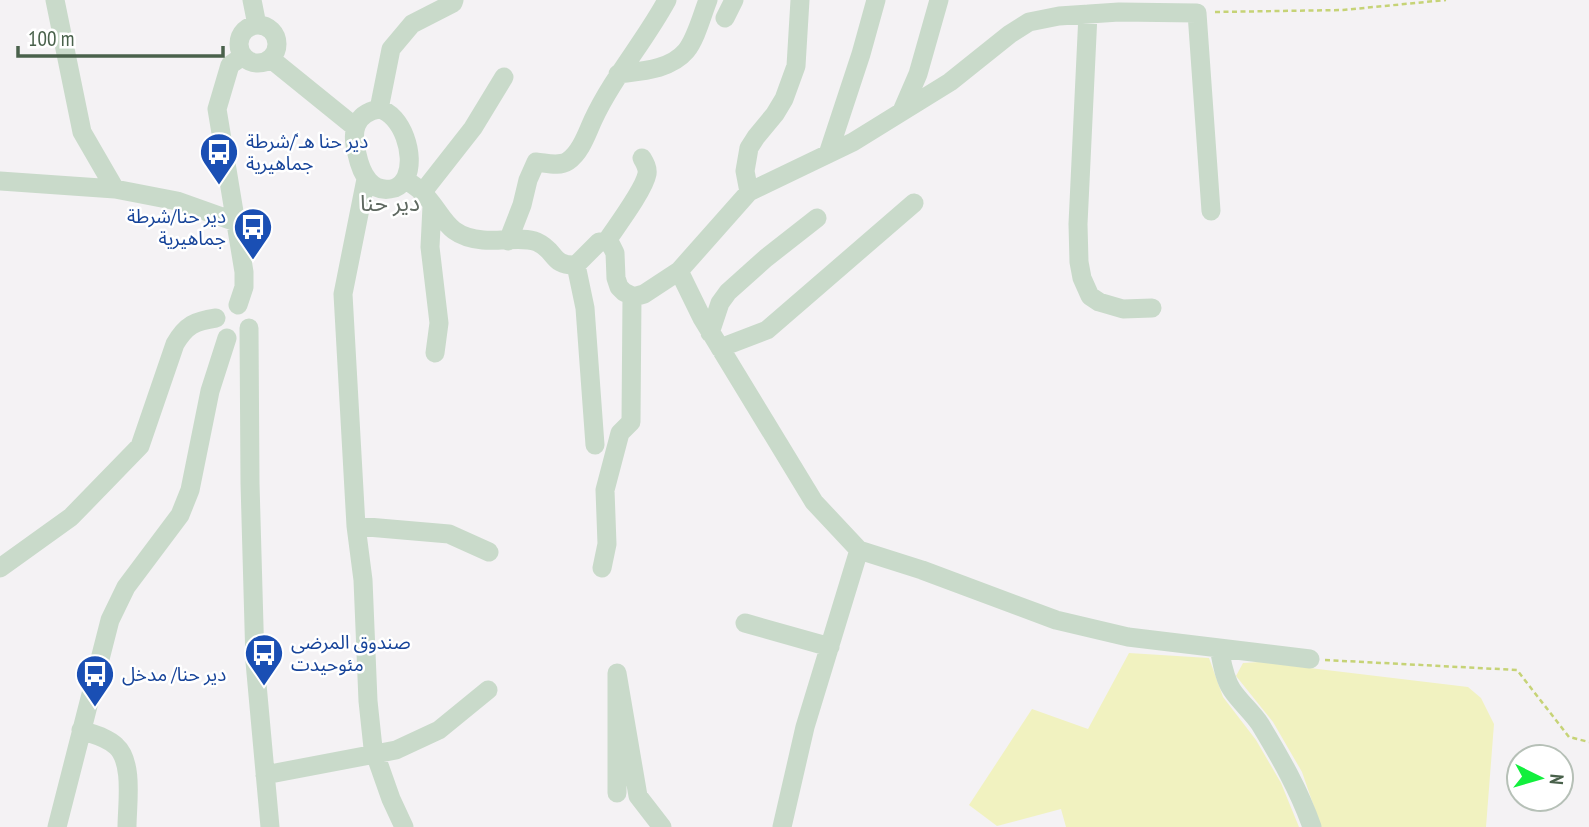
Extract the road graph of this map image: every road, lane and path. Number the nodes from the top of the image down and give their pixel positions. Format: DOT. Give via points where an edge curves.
graph roads {
  1 [pos="55,0"];
  2 [pos="252,0"];
  3 [pos="454,0"];
  4 [pos="667,0"];
  5 [pos="708,0"];
  6 [pos="800,0"];
  7 [pos="876,0"];
  8 [pos="939,0"];
  9 [pos="1446,0"];
  10 [pos="1197,13"];
  11 [pos="1088,14"];
  12 [pos="257,25"];
  13 [pos="243,56"];
  14 [pos="271,59"];
  15 [pos="618,74"];
  16 [pos="504,77"];
  17 [pos="379,109"];
  18 [pos="902,111"];
  19 [pos="355,127"];
  20 [pos="828,154"];
  21 [pos="642,158"];
  22 [pos="1,177"];
  23 [pos="366,179"];
  24 [pos="405,179"];
  25 [pos="115,189"];
  26 [pos="749,192"];
  27 [pos="427,200"];
  28 [pos="914,203"];
  29 [pos="1211,211"];
  30 [pos="817,218"];
  31 [pos="236,222"];
  32 [pos="508,241"];
  33 [pos="606,242"];
  34 [pos="576,265"];
  35 [pos="679,271"];
  36 [pos="632,296"];
  37 [pos="238,305"];
  38 [pos="1152,308"];
  39 [pos="216,318"];
  40 [pos="249,328"];
  41 [pos="227,338"];
  42 [pos="715,341"];
  43 [pos="435,353"];
  44 [pos="595,445"];
  45 [pos="356,526"];
  46 [pos="859,550"];
  47 [pos="489,552"];
  48 [pos="0,568"];
  49 [pos="601,568"];
  50 [pos="746,622"];
  51 [pos="830,647"];
  52 [pos="1219,648"];
  53 [pos="1310,659"];
  54 [pos="488,690"];
  55 [pos="80,730"];
  56 [pos="1589,742"];
  57 [pos="376,754"];
  58 [pos="265,775"];
  59 [pos="617,793"];
  60 [pos="57,827"];
  61 [pos="127,827"];
  62 [pos="270,827"];
  63 [pos="404,827"];
  64 [pos="662,827"];
  65 [pos="782,827"];
  66 [pos="1312,827"];
  1 -- 25 [label="street" via="82,132"];
  2 -- 12 [label="street"];
  3 -- 17 [label="street" via="412,24 391,49"];
  4 -- 15 [label="street"];
  5 -- 15 [label="street" via="687,51 666,65"];
  6 -- 26 [label="street" via="796,66 784,99 749,148 744,171"];
  7 -- 20 [label="street"];
  8 -- 18 [label="street"];
  9 -- 10 [label="path" via="1343,10"];
  10 -- 11 [label="street"];
  10 -- 29 [label="street"];
  11 -- 18 [label="street" via="1029,22 950,82"];
  11 -- 38 [label="street" via="1078,224 1082,278 1090,296 1099,302 1123,309"];
  12 -- 13 [label="street" via="241,37"];
  12 -- 14 [label="street" via="274,33 277,41"];
  13 -- 14 [label="street" via="261,64"];
  13 -- 31 [label="street" via="230,65 216,109"];
  14 -- 19 [label="street"];
  15 -- 32 [label="street" via="570,159 561,164 537,162"];
  16 -- 27 [label="street"];
  17 -- 19 [label="street" via="361,117"];
  17 -- 24 [label="street" via="387,110 403,132 409,167"];
  18 -- 20 [label="street"];
  19 -- 23 [label="street" via="360,170"];
  20 -- 26 [label="street"];
  21 -- 33 [label="street" via="647,174"];
  22 -- 25 [label="street"];
  23 -- 24 [label="street" via="389,190"];
  23 -- 45 [label="street" via="343,294"];
  24 -- 27 [label="street"];
  25 -- 31 [label="street" via="177,201"];
  26 -- 35 [label="street"];
  27 -- 32 [label="street" via="444,223 460,234"];
  27 -- 43 [label="street" via="439,323"];
  28 -- 42 [label="street" via="767,330"];
  30 -- 42 [label="street" via="729,292 720,303"];
  31 -- 37 [label="street" via="244,272"];
  32 -- 34 [label="street" via="527,238 549,249 560,263"];
  33 -- 34 [label="street" via="599,242"];
  33 -- 36 [label="street" via="615,253 619,287"];
  34 -- 44 [label="street" via="585,308"];
  35 -- 36 [label="street" via="645,294"];
  35 -- 42 [label="street"];
  36 -- 49 [label="street" via="631,422 620,433 605,490 607,544"];
  37 -- 39 [label="street" via="226,306"];
  37 -- 40 [label="street" via="249,314"];
  39 -- 41 [label="street" via="218,330"];
  39 -- 48 [label="street" via="197,321 181,333 140,446 71,517"];
  40 -- 41 [label="street" via="239,338"];
  40 -- 58 [label="street" via="255,662"];
  41 -- 55 [label="street" via="210,391 190,489 180,515 126,587 110,620"];
  42 -- 46 [label="street" via="814,502"];
  45 -- 47 [label="street" via="449,534"];
  45 -- 57 [label="street"];
  46 -- 51 [label="street"];
  46 -- 52 [label="street" via="1056,620 1128,638"];
  50 -- 51 [label="street"];
  51 -- 65 [label="street" via="805,727"];
  52 -- 53 [label="street"];
  52 -- 66 [label="street" via="1232,690 1279,756"];
  53 -- 56 [label="path" via="1517,670 1569,737"];
  54 -- 57 [label="street" via="439,730"];
  55 -- 60 [label="street"];
  55 -- 61 [label="street" via="107,739 125,759"];
  57 -- 58 [label="street"];
  57 -- 63 [label="street"];
  58 -- 62 [label="street"];
  59 -- 64 [label="street" via="617,673 638,796"];
}
